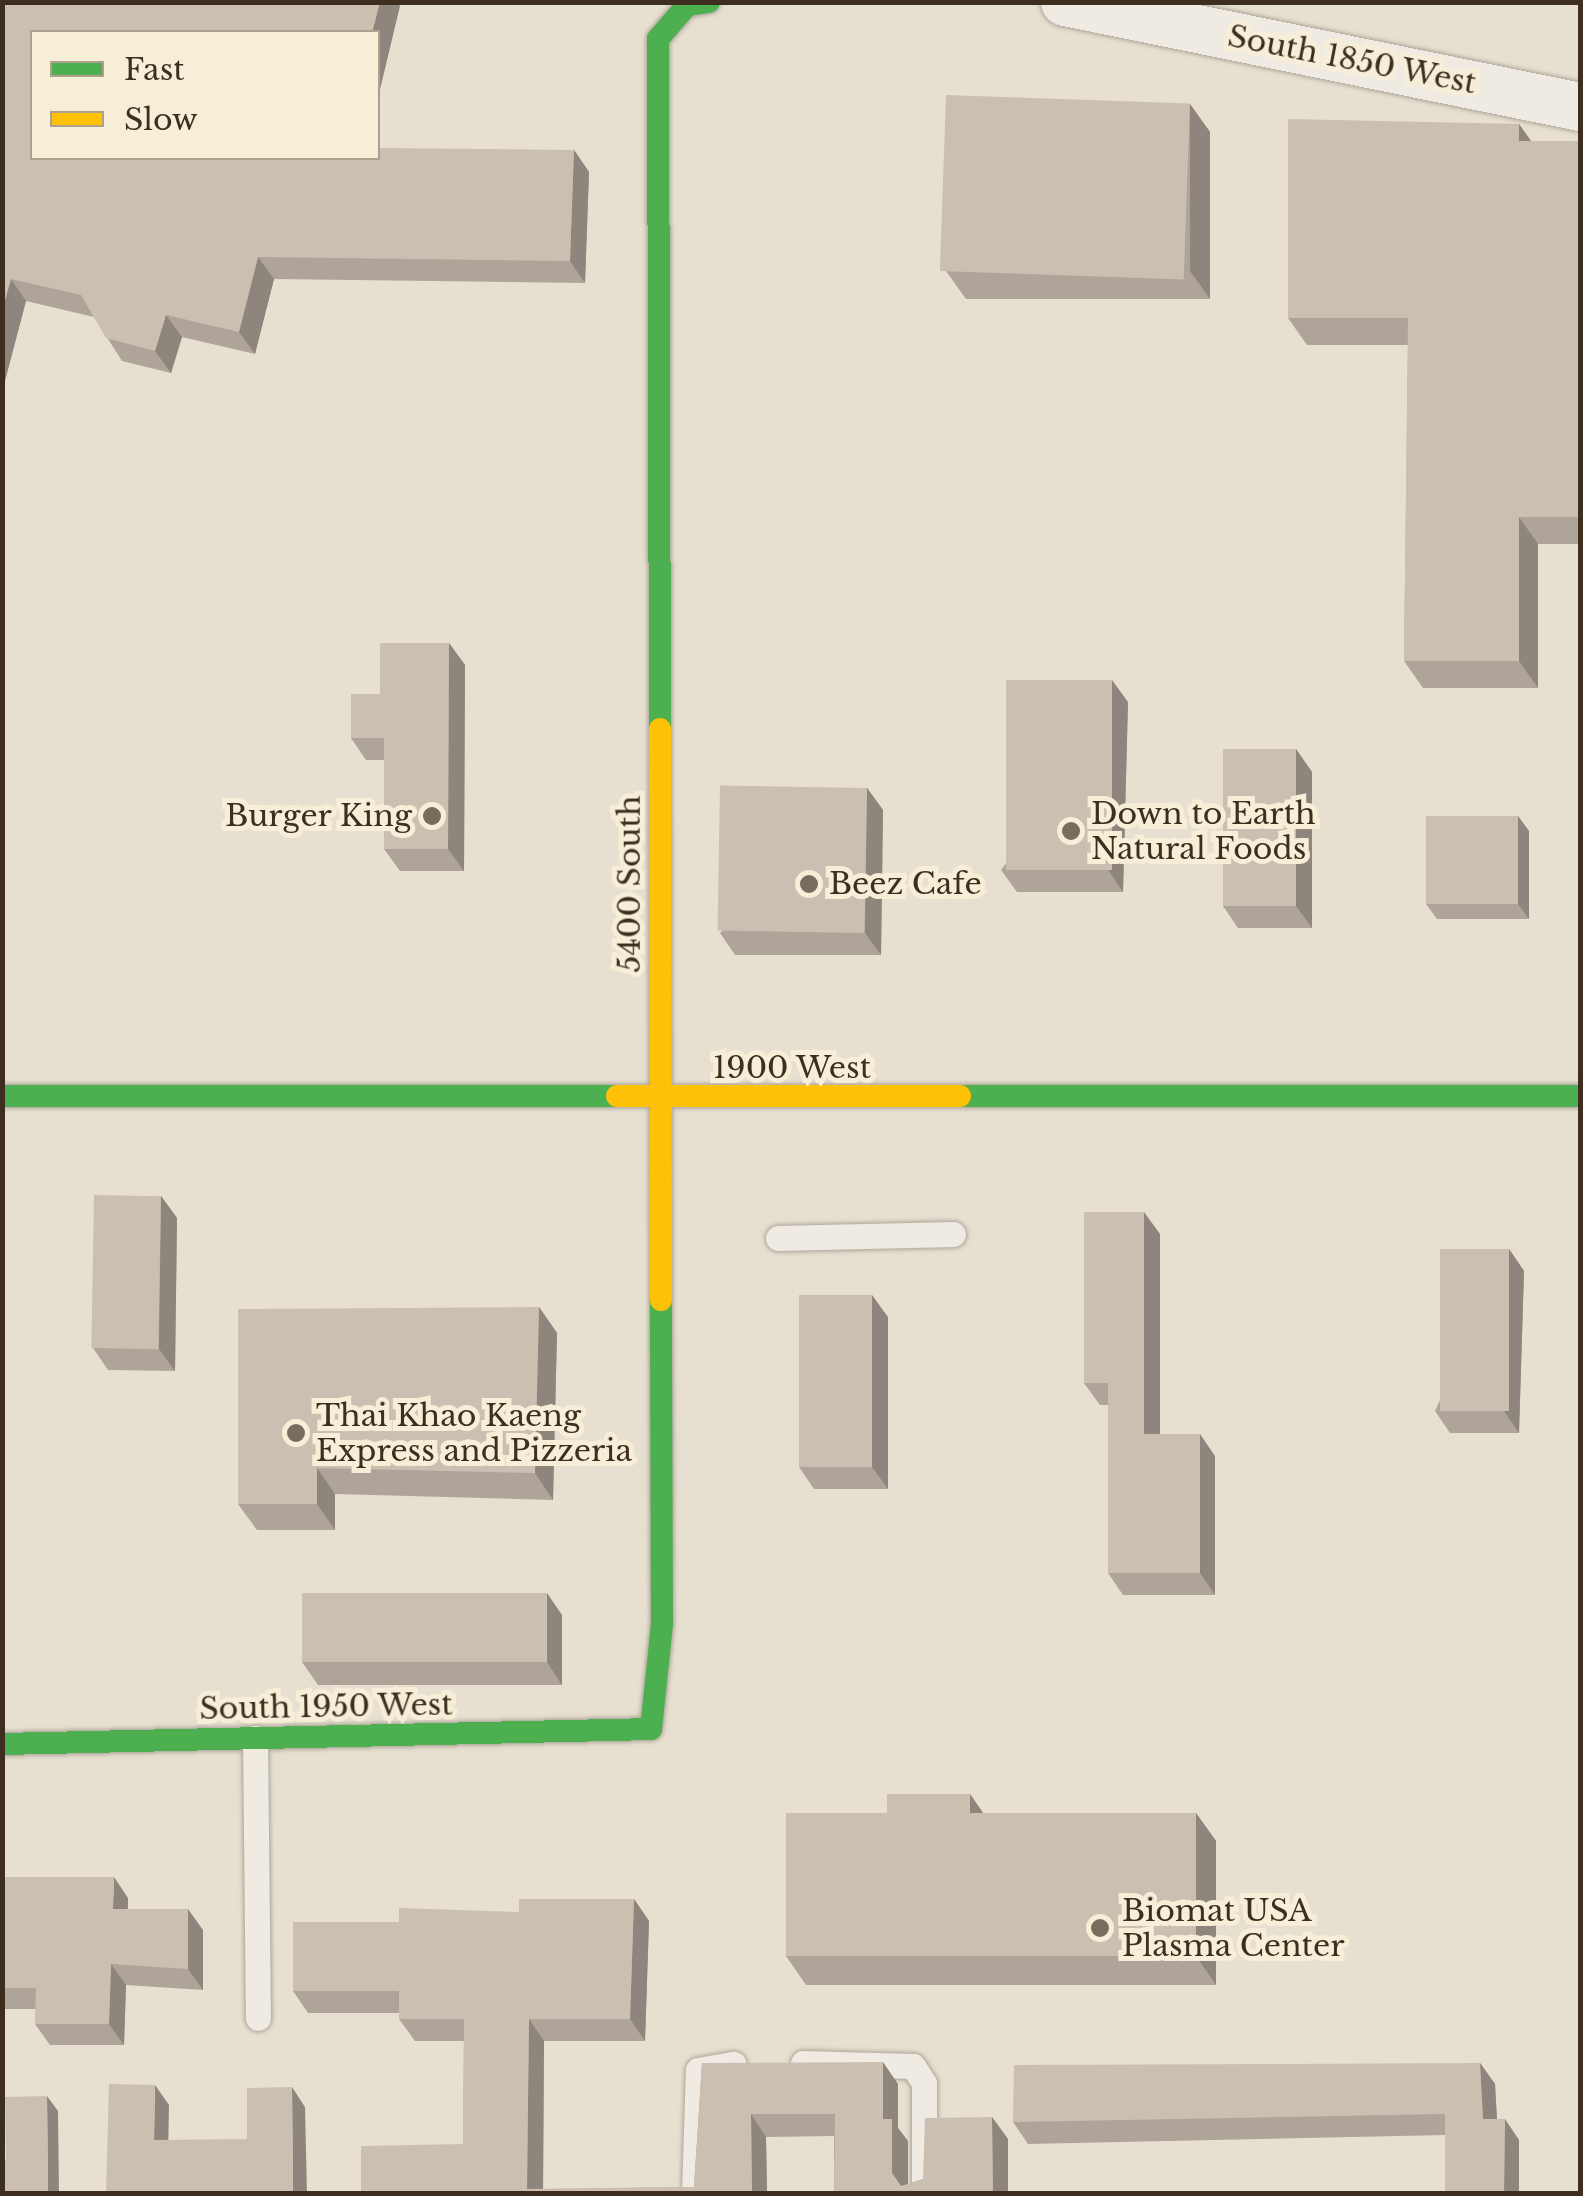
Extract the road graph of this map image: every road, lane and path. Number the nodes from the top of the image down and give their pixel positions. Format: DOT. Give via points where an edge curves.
graph roads {
  1 [pos="709,2"];
  2 [pos="1065,2"];
  3 [pos="1580,106"];
  4 [pos="2,1096"];
  5 [pos="1580,1096"];
  6 [pos="661,1097"];
  7 [pos="953,1234"];
  8 [pos="778,1238"];
  9 [pos="651,1729"];
  10 [pos="255,1738"];
  11 [pos="2,1744"];
  12 [pos="258,2018"];
  13 [pos="694,2194"];
  14 [pos="924,2194"];
  1 -- 6 [label="street, 5400 South" via="687,5 658,39"];
  2 -- 3 [label="street, South 1850 West"];
  4 -- 6 [label="street, 1900 West"];
  5 -- 6 [label="street, 1900 West"];
  6 -- 9 [label="street, 5400 South" via="662,1624"];
  7 -- 8 [label="lane"];
  9 -- 10 [label="street, South 1950 West"];
  10 -- 11 [label="street, South 1950 West"];
  10 -- 12 [label="lane"];
  13 -- 14 [label="lane" via="698,2070 892,2061 913,2066 924,2083"];
}
